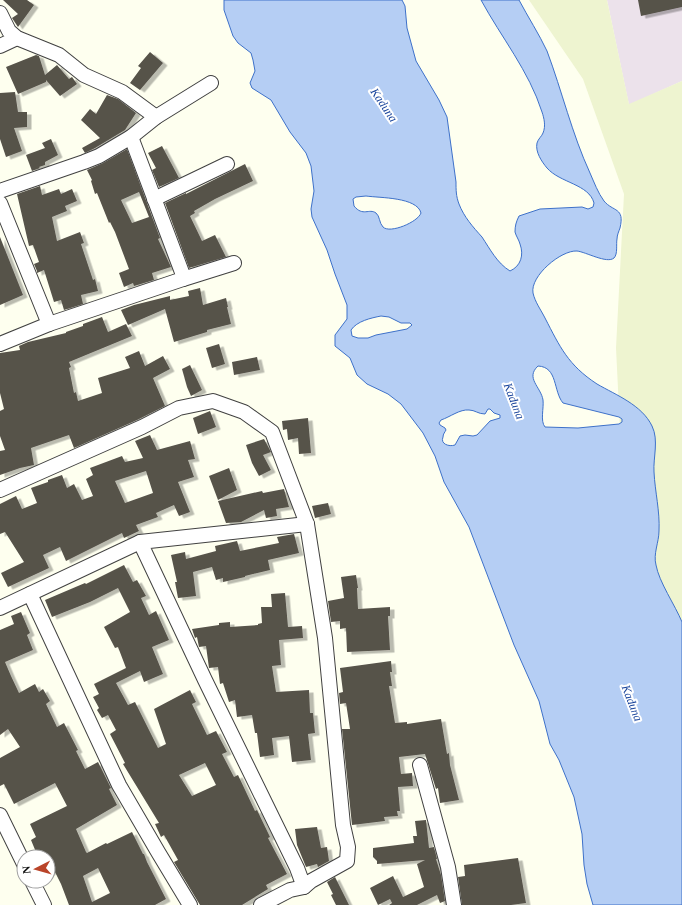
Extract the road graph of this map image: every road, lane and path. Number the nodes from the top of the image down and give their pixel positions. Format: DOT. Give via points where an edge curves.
graph roads {
  1 [pos="0,13"];
  2 [pos="17,38"];
  3 [pos="0,46"];
  4 [pos="211,83"];
  5 [pos="156,118"];
  6 [pos="131,138"];
  7 [pos="227,164"];
  8 [pos="0,191"];
  9 [pos="154,199"];
  10 [pos="0,203"];
  11 [pos="234,263"];
  12 [pos="184,279"];
  13 [pos="49,324"];
  14 [pos="0,344"];
  15 [pos="0,490"];
  16 [pos="307,524"];
  17 [pos="140,542"];
  18 [pos="30,594"];
  19 [pos="0,608"];
  20 [pos="420,765"];
  21 [pos="0,816"];
  22 [pos="16,849"];
  23 [pos="304,887"];
  24 [pos="36,889"];
  25 [pos="44,905"];
  26 [pos="190,905"];
  27 [pos="261,905"];
  28 [pos="454,905"];
  1 -- 2 [label="street" via="8,31"];
  2 -- 3 [label="street"];
  2 -- 5 [label="street" via="59,55 84,75 122,92"];
  4 -- 5 [label="street"];
  5 -- 6 [label="street"];
  6 -- 8 [label="street" via="99,156"];
  6 -- 9 [label="street"];
  7 -- 9 [label="street"];
  9 -- 12 [label="street"];
  10 -- 13 [label="street"];
  11 -- 12 [label="street"];
  12 -- 13 [label="street"];
  13 -- 14 [label="street"];
  15 -- 16 [label="street" via="179,408 213,401 244,412 272,432"];
  16 -- 17 [label="street"];
  16 -- 23 [label="street" via="325,638 343,825 348,847 347,861"];
  17 -- 18 [label="street"];
  17 -- 23 [label="street"];
  18 -- 19 [label="street"];
  18 -- 26 [label="street" via="119,784"];
  20 -- 28 [label="street" via="448,868"];
  21 -- 22 [label="street"];
  23 -- 27 [label="street" via="290,890"];
  24 -- 25 [label="street"];
}
